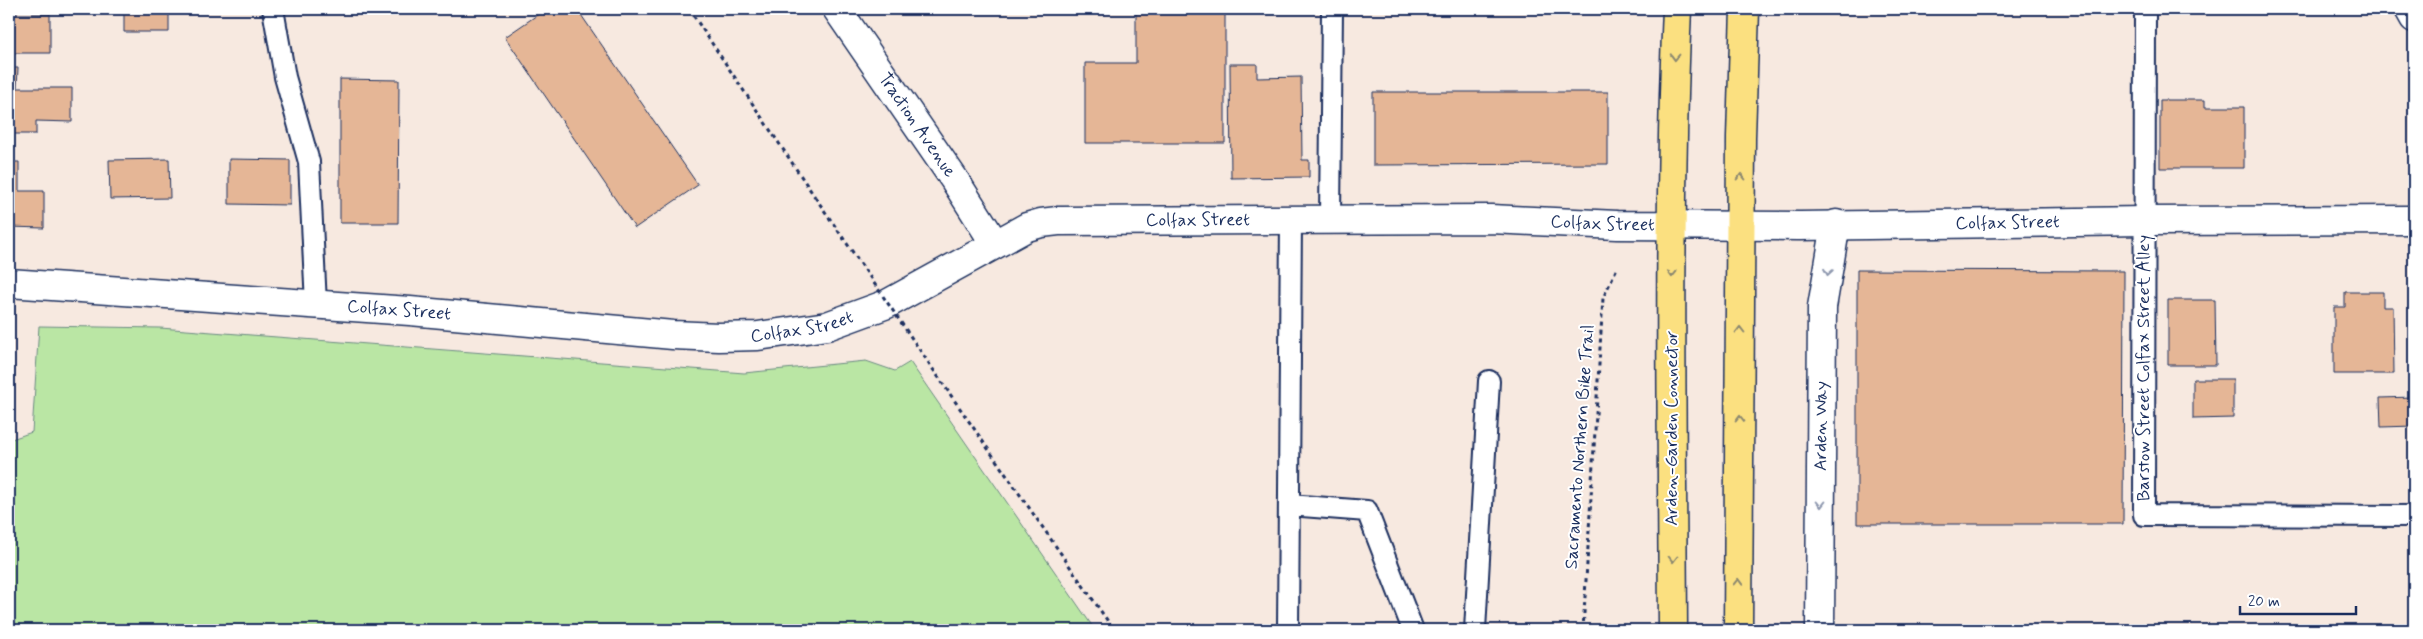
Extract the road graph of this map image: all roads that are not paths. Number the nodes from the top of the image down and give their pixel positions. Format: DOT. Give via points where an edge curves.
graph roads {
  1 [pos="273,9"];
  2 [pos="837,9"];
  3 [pos="1332,9"];
  4 [pos="1677,9"];
  5 [pos="1745,9"];
  6 [pos="2145,9"];
  7 [pos="1291,219"];
  8 [pos="1330,219"];
  9 [pos="2414,220"];
  10 [pos="2144,221"];
  11 [pos="1836,224"];
  12 [pos="1673,226"];
  13 [pos="1740,226"];
  14 [pos="995,244"];
  15 [pos="9,283"];
  16 [pos="316,304"];
  17 [pos="1490,381"];
  18 [pos="1289,505"];
  19 [pos="2414,516"];
  20 [pos="1288,630"];
  21 [pos="1413,630"];
  22 [pos="1475,630"];
  23 [pos="1673,630"];
  24 [pos="1738,630"];
  25 [pos="1820,630"];
  1 -- 16 [label="lane" via="285,77 309,162"];
  2 -- 14 [label="street, Traction Avenue"];
  3 -- 8 [label="lane"];
  4 -- 12 [label="main road, one-way"];
  13 -- 5 [label="main road, one-way"];
  6 -- 10 [label="lane"];
  7 -- 8 [label="street, Colfax Street"];
  7 -- 14 [label="street, Colfax Street" via="1058,221 1027,227"];
  7 -- 18 [label="lane"];
  8 -- 12 [label="street, Colfax Street" via="1491,219"];
  9 -- 10 [label="street, Colfax Street"];
  10 -- 11 [label="street, Colfax Street"];
  10 -- 19 [label="lane, Barstow Street Colfax Street Alley" via="2144,515"];
  11 -- 13 [label="street, Colfax Street"];
  11 -- 25 [label="street, Arden Way, one-way" via="1822,307"];
  12 -- 13 [label="street, Colfax Street"];
  12 -- 23 [label="main road, Arden-Garden Connector, one-way"];
  24 -- 13 [label="main road, one-way"];
  14 -- 16 [label="street, Colfax Street" via="895,300 856,316 827,326 758,336 664,334"];
  15 -- 16 [label="street, Colfax Street"];
  17 -- 22 [label="lane"];
  18 -- 20 [label="lane"];
  18 -- 21 [label="lane" via="1367,511"];
}
